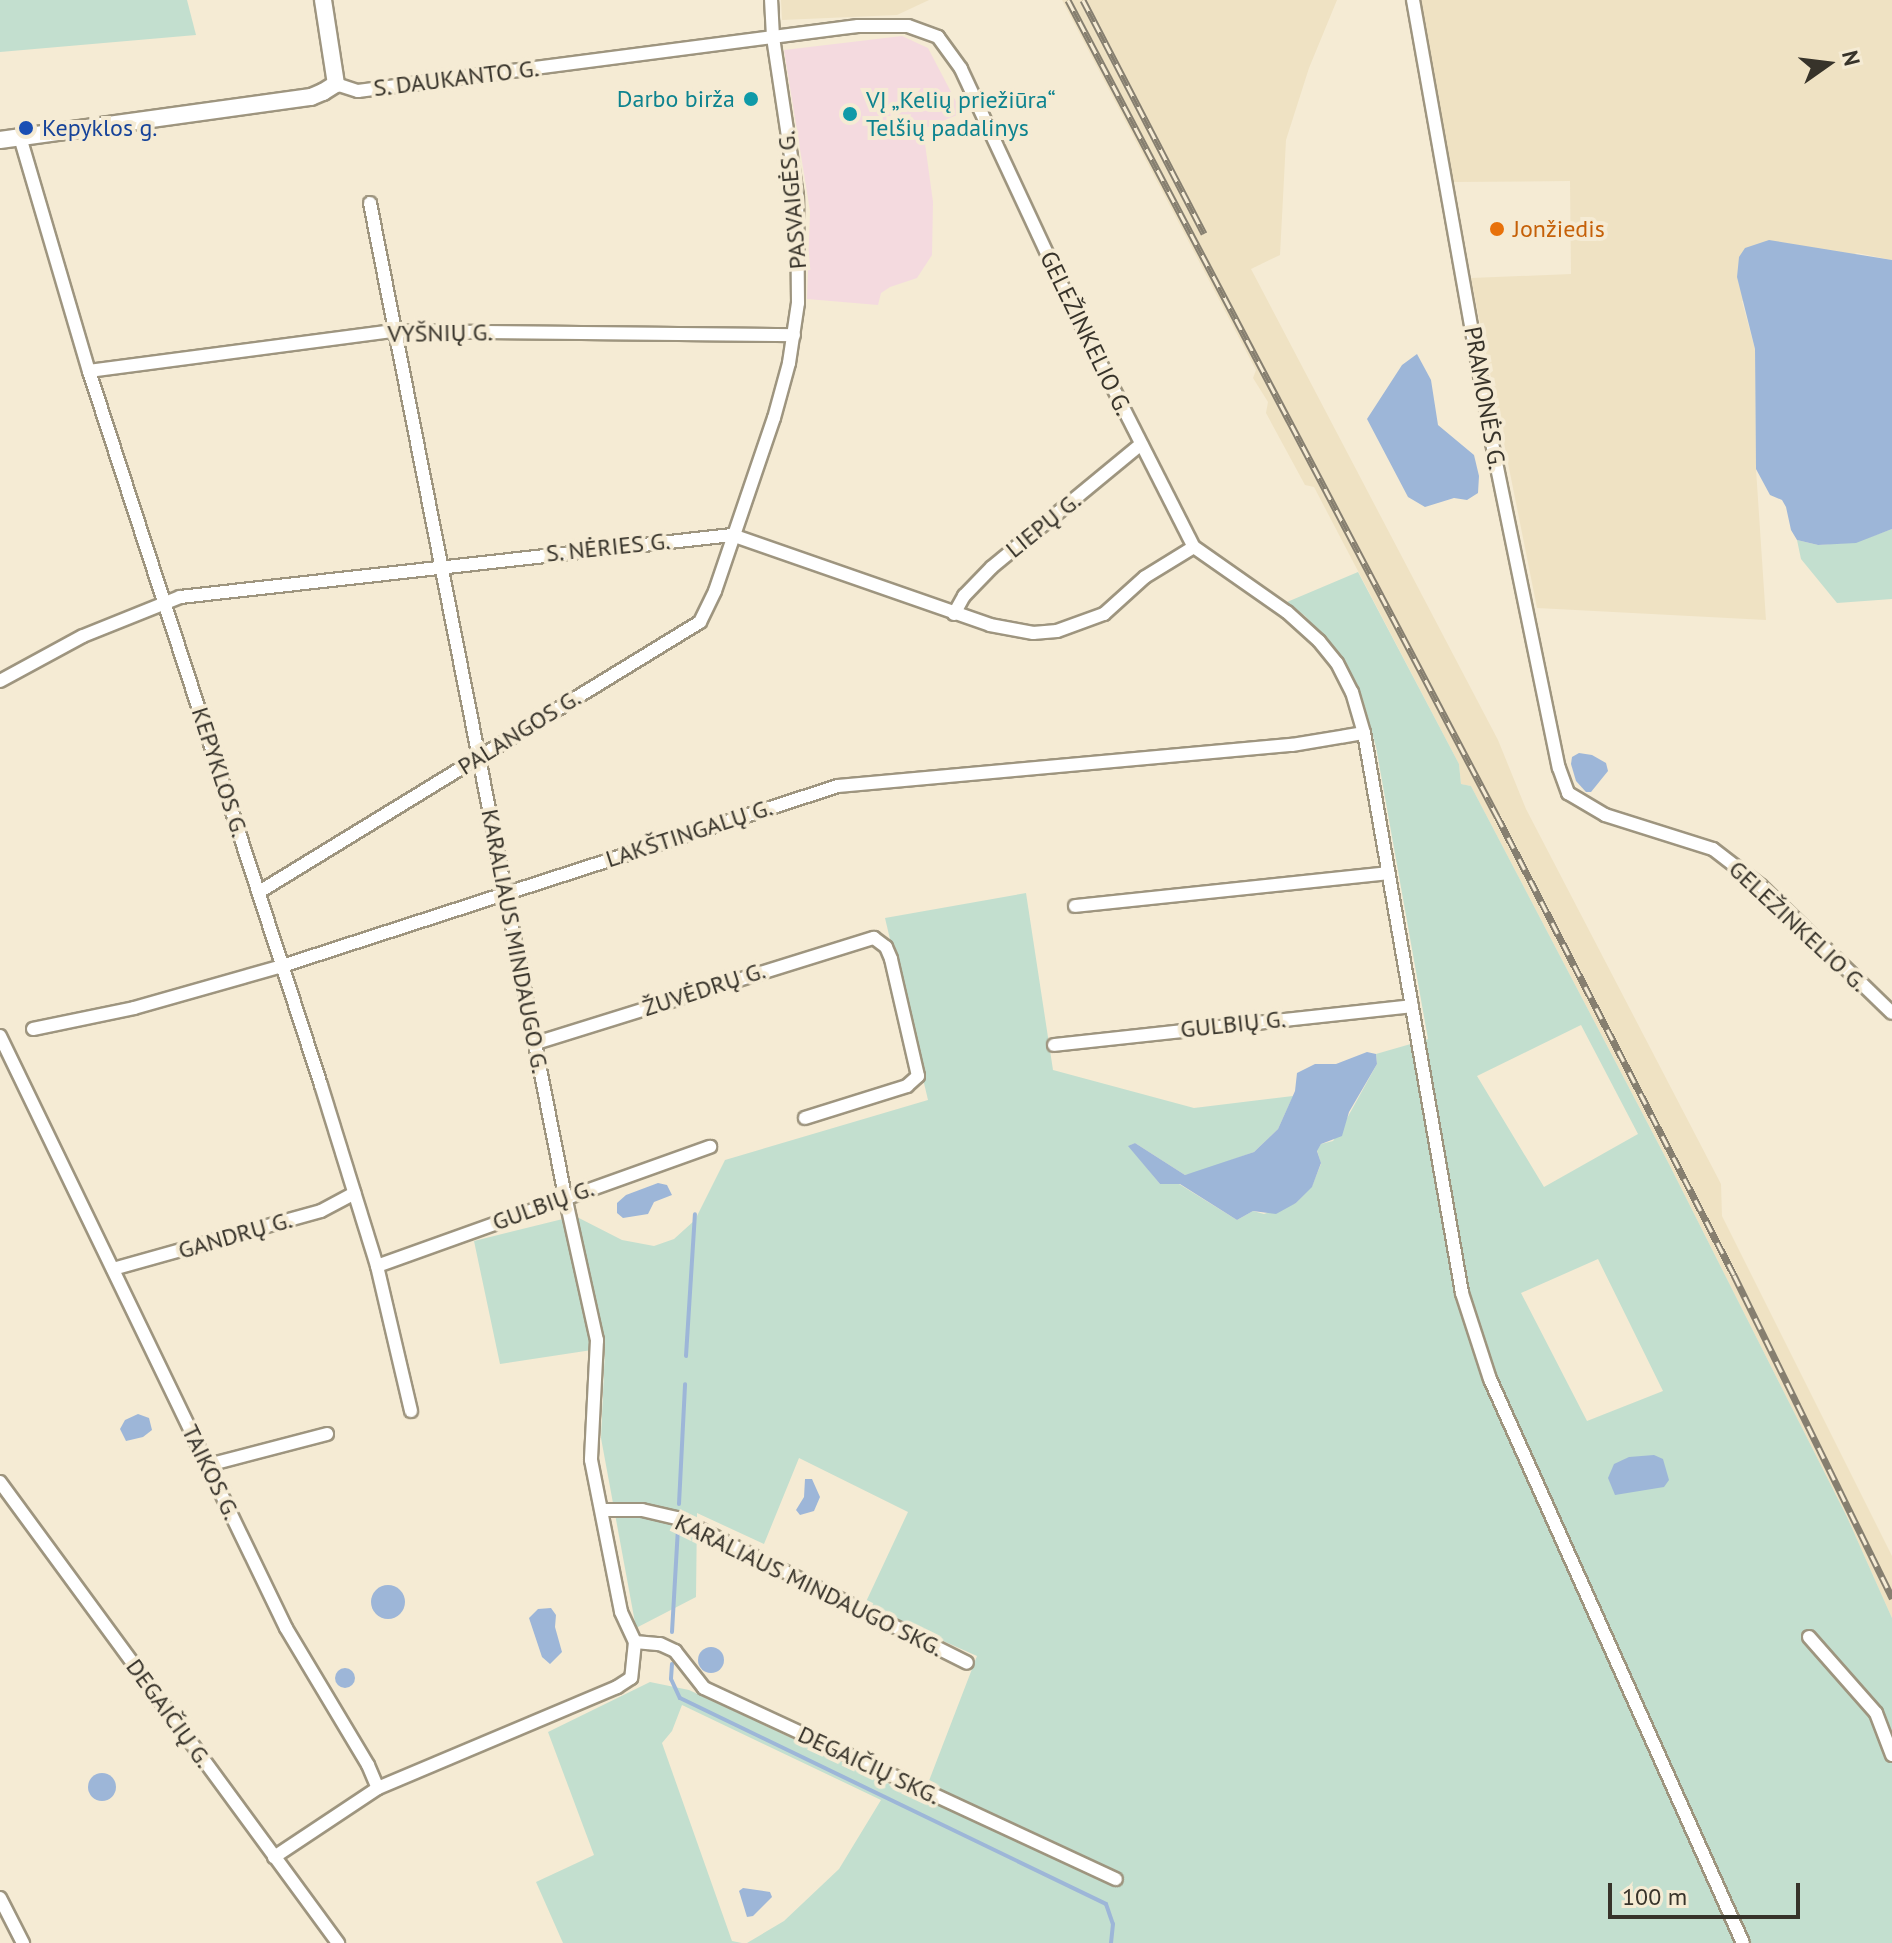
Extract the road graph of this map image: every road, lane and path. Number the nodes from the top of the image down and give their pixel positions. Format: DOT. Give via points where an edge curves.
graph roads {
  1 [pos="323,0"];
  2 [pos="771,0"];
  3 [pos="1413,0"];
  4 [pos="773,37"];
  5 [pos="336,84"];
  6 [pos="20,137"];
  7 [pos="0,140"];
  8 [pos="370,203"];
  9 [pos="393,331"];
  10 [pos="794,335"];
  11 [pos="89,371"];
  12 [pos="1141,444"];
  13 [pos="732,535"];
  14 [pos="1194,547"];
  15 [pos="439,566"];
  16 [pos="165,602"];
  17 [pos="954,614"];
  18 [pos="0,681"];
  19 [pos="1364,733"];
  20 [pos="478,759"];
  21 [pos="1568,793"];
  22 [pos="1388,873"];
  23 [pos="259,892"];
  24 [pos="505,892"];
  25 [pos="1075,906"];
  26 [pos="282,966"];
  27 [pos="1412,1006"];
  28 [pos="1892,1013"];
  29 [pos="33,1029"];
  30 [pos="0,1036"];
  31 [pos="536,1043"];
  32 [pos="1054,1045"];
  33 [pos="3,1051"];
  34 [pos="805,1118"];
  35 [pos="710,1147"];
  36 [pos="355,1193"];
  37 [pos="565,1196"];
  38 [pos="377,1266"];
  39 [pos="113,1269"];
  40 [pos="411,1411"];
  41 [pos="327,1434"];
  42 [pos="208,1465"];
  43 [pos="0,1482"];
  44 [pos="602,1510"];
  45 [pos="1809,1637"];
  46 [pos="635,1642"];
  47 [pos="967,1663"];
  48 [pos="1892,1755"];
  49 [pos="378,1788"];
  50 [pos="274,1857"];
  51 [pos="1116,1879"];
  52 [pos="0,1898"];
  53 [pos="23,1943"];
  54 [pos="338,1943"];
  55 [pos="1743,1943"];
  1 -- 5 [label="main road"];
  2 -- 4 [label="street, PASVAIGĖS G."];
  3 -- 21 [label="street, PRAMONĖS G." via="1491,438"];
  4 -- 5 [label="street, S. DAUKANTO G." via="358,91"];
  4 -- 10 [label="street, PASVAIGĖS G." via="800,233"];
  4 -- 12 [label="street, GELEŽINKELIO G." via="892,25 924,29 938,37 961,69"];
  5 -- 6 [label="main road, S. DAUKANTO G." via="311,97"];
  6 -- 7 [label="main road, S. DAUKANTO G."];
  6 -- 11 [label="street, KEPYKLOS G."];
  8 -- 9 [label="street, KARALIAUS MINDAUGO G."];
  9 -- 10 [label="street, VYŠNIŲ G."];
  9 -- 11 [label="street, VYŠNIŲ G."];
  9 -- 15 [label="street, KARALIAUS MINDAUGO G."];
  10 -- 13 [label="street, PASVAIGĖS G." via="774,418"];
  11 -- 16 [label="street, KEPYKLOS G."];
  12 -- 14 [label="street, GELEŽINKELIO G."];
  12 -- 17 [label="street, LIEPŲ G." via="992,567"];
  13 -- 15 [label="street, S. NĖRIES G."];
  13 -- 17 [label="street, S. NĖRIES G."];
  13 -- 20 [label="street, PALANGOS G." via="709,607 693,629"];
  14 -- 17 [label="street, S. NĖRIES G." via="1145,577 1104,614 1073,628 1033,633"];
  14 -- 19 [label="street, GELEŽINKELIO G." via="1319,641 1352,692"];
  15 -- 16 [label="street, S. NĖRIES G." via="200,593"];
  15 -- 20 [label="street, KARALIAUS MINDAUGO G."];
  16 -- 18 [label="street, S. NĖRIES G." via="83,636"];
  16 -- 23 [label="street, KEPYKLOS G."];
  19 -- 22 [label="street, GELEŽINKELIO G."];
  19 -- 24 [label="street, LAKŠTINGALŲ G." via="1292,745 838,786"];
  20 -- 23 [label="street, PALANGOS G."];
  20 -- 24 [label="street, KARALIAUS MINDAUGO G."];
  21 -- 28 [label="street, GELEŽINKELIO G." via="1605,815 1695,842 1737,865"];
  22 -- 25 [label="street"];
  22 -- 27 [label="street, GELEŽINKELIO G."];
  23 -- 26 [label="street, KEPYKLOS G."];
  24 -- 26 [label="street, LAKŠTINGALŲ G."];
  24 -- 31 [label="street, KARALIAUS MINDAUGO G."];
  26 -- 29 [label="street, LAKŠTINGALŲ G." via="134,1008"];
  26 -- 36 [label="street, KEPYKLOS G."];
  27 -- 32 [label="street, GULBIŲ G."];
  27 -- 55 [label="street, GELEŽINKELIO G." via="1462,1293 1490,1379"];
  30 -- 33 [label="street, TAIKOS G."];
  31 -- 34 [label="street, ŽUVĖDRŲ G." via="874,938 891,959 918,1076 907,1086"];
  31 -- 37 [label="street, KARALIAUS MINDAUGO G."];
  33 -- 39 [label="street, TAIKOS G."];
  35 -- 37 [label="street, GULBIŲ G."];
  36 -- 38 [label="street, KEPYKLOS G."];
  36 -- 39 [label="street, GANDRŲ G." via="321,1211"];
  37 -- 38 [label="street, GULBIŲ G."];
  37 -- 44 [label="street, KARALIAUS MINDAUGO G." via="597,1340 591,1460"];
  38 -- 40 [label="street, KEPYKLOS G."];
  39 -- 42 [label="street, TAIKOS G."];
  41 -- 42 [label="street"];
  42 -- 49 [label="street, TAIKOS G." via="286,1628"];
  43 -- 50 [label="street, DEGAIČIŲ G."];
  44 -- 46 [label="street, KARALIAUS MINDAUGO G." via="621,1612"];
  44 -- 47 [label="street, KARALIAUS MINDAUGO SKG." via="642,1510 678,1518"];
  45 -- 48 [label="street" via="1876,1713"];
  46 -- 49 [label="street, KARALIAUS MINDAUGO G." via="631,1678"];
  46 -- 51 [label="street, DEGAIČIŲ SKG." via="675,1651 704,1688"];
  49 -- 50 [label="street"];
  50 -- 54 [label="street, DEGAIČIŲ G."];
  52 -- 53 [label="street"];
}
